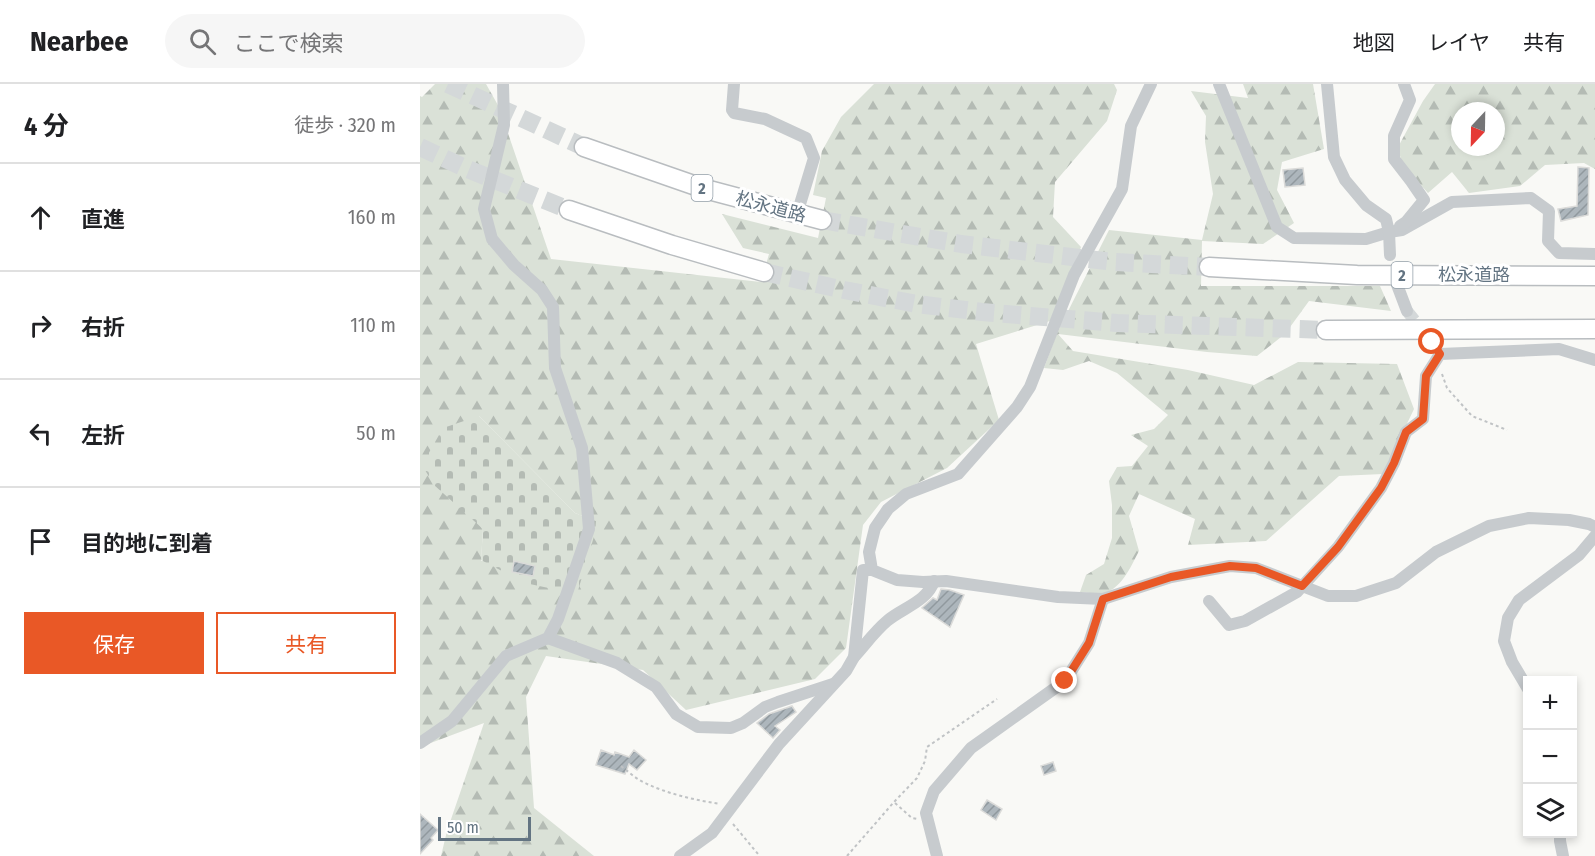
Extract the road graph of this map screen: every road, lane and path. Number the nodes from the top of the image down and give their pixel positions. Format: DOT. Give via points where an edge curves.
graph roads {
  1 [pos="503,84"];
  2 [pos="734,84"];
  3 [pos="1151,84"];
  4 [pos="1219,84"];
  5 [pos="1327,84"];
  6 [pos="1404,84"];
  7 [pos="584,147"];
  8 [pos="569,210"];
  9 [pos="797,214"];
  10 [pos="822,220"];
  11 [pos="1389,232"];
  12 [pos="1595,254"];
  13 [pos="1390,255"];
  14 [pos="1209,267"];
  15 [pos="764,272"];
  16 [pos="1595,276"];
  17 [pos="1396,282"];
  18 [pos="1407,311"];
  19 [pos="1595,329"];
  20 [pos="1326,330"];
  21 [pos="1557,330"];
  22 [pos="1432,342"];
  23 [pos="1559,349"];
  24 [pos="1440,354"];
  25 [pos="1595,360"];
  26 [pos="1507,430"];
  27 [pos="1595,528"];
  28 [pos="1595,536"];
  29 [pos="872,570"];
  30 [pos="934,581"];
  31 [pos="1302,586"];
  32 [pos="1103,599"];
  33 [pos="1209,601"];
  34 [pos="548,638"];
  35 [pos="854,657"];
  36 [pos="1523,682"];
  37 [pos="834,684"];
  38 [pos="997,699"];
  39 [pos="420,743"];
  40 [pos="621,766"];
  41 [pos="894,802"];
  42 [pos="728,811"];
  43 [pos="928,822"];
  44 [pos="1560,838"];
  45 [pos="758,854"];
  46 [pos="680,856"];
  47 [pos="847,856"];
  48 [pos="937,856"];
  49 [pos="1563,856"];
  1 -- 34 [label="street" via="504,125 484,209 492,239 542,290 553,307 555,368 582,448 589,529 558,620"];
  2 -- 9 [label="street" via="734,113 765,119 806,138 814,158"];
  3 -- 29 [label="street" via="1131,126 1122,189 1074,275 1030,387 958,474 906,494 888,509 875,528 868,552"];
  4 -- 11 [label="street" via="1277,227 1294,238 1366,239"];
  5 -- 11 [label="street" via="1334,157 1345,180 1366,205 1386,219"];
  6 -- 11 [label="street" via="1410,100 1394,136 1394,159 1424,201 1406,222"];
  7 -- 9 [label="highway, 松永道路 / 2" via="705,189"];
  8 -- 15 [label="highway"];
  9 -- 10 [label="highway, 松永道路 / 2"];
  11 -- 12 [label="street" via="1402,230 1452,202 1531,198 1548,211 1548,241 1559,253"];
  11 -- 13 [label="street"];
  14 -- 16 [label="highway, 松永道路 / 2" via="1357,275"];
  17 -- 18 [label="street"];
  19 -- 21 [label="highway"];
  20 -- 21 [label="highway"];
  21 -- 23 [label="street"];
  22 -- 24 [label="street"];
  23 -- 24 [label="street"];
  23 -- 25 [label="street"];
  24 -- 26 [label="path" via="1439,367 1447,388 1465,409 1472,416"];
  24 -- 31 [label="street" via="1426,376 1423,419 1406,432 1381,488 1338,547"];
  27 -- 31 [label="street" via="1569,520 1530,518 1489,526 1436,552 1396,583 1356,596 1328,596"];
  28 -- 36 [label="street" via="1579,555 1519,600 1508,618 1504,641"];
  29 -- 30 [label="street" via="897,580"];
  29 -- 35 [label="street" via="863,570"];
  30 -- 32 [label="street"];
  30 -- 35 [label="street" via="932,588 916,602 887,620"];
  31 -- 32 [label="street" via="1256,568 1230,566 1171,577"];
  31 -- 33 [label="street" via="1245,621 1229,625"];
  32 -- 43 [label="street" via="1089,643 1065,681 971,748 934,791 926,813"];
  34 -- 37 [label="street" via="617,663 656,687 676,714 698,727 731,728 765,707"];
  34 -- 39 [label="street" via="506,656 452,721"];
  35 -- 37 [label="street"];
  37 -- 42 [label="street" via="779,744"];
  38 -- 41 [label="path" via="927,747 917,778"];
  40 -- 42 [label="path" via="644,782"];
  41 -- 43 [label="path" via="912,818"];
  41 -- 47 [label="path"];
  42 -- 45 [label="path"];
  42 -- 46 [label="street" via="712,832"];
  43 -- 48 [label="street"];
  44 -- 49 [label="street"];
}
